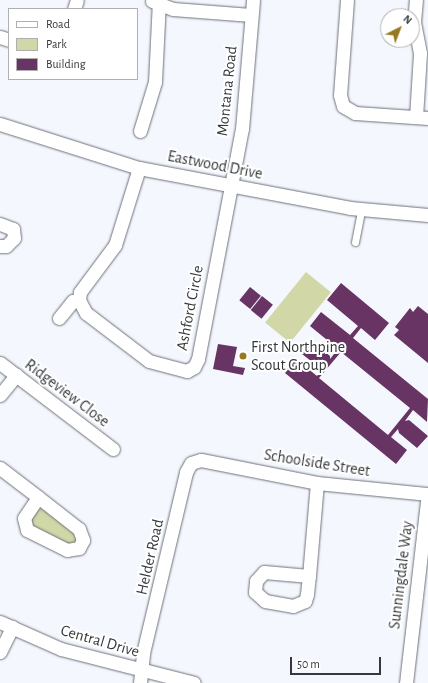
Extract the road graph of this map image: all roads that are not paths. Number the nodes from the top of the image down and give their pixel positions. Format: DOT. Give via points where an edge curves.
graph roads {
  1 [pos="253,0"];
  2 [pos="347,0"];
  3 [pos="416,0"];
  4 [pos="156,1"];
  5 [pos="251,15"];
  6 [pos="422,117"];
  7 [pos="0,124"];
  8 [pos="140,131"];
  9 [pos="139,168"];
  10 [pos="231,186"];
  11 [pos="361,210"];
  12 [pos="428,215"];
  13 [pos="0,224"];
  14 [pos="355,242"];
  15 [pos="0,246"];
  16 [pos="78,300"];
  17 [pos="59,318"];
  18 [pos="0,363"];
  19 [pos="16,375"];
  20 [pos="0,395"];
  21 [pos="113,449"];
  22 [pos="201,460"];
  23 [pos="0,468"];
  24 [pos="317,483"];
  25 [pos="428,494"];
  26 [pos="38,497"];
  27 [pos="309,576"];
  28 [pos="0,622"];
  29 [pos="12,628"];
  30 [pos="0,652"];
  31 [pos="141,677"];
  32 [pos="194,683"];
  33 [pos="406,683"];
  1 -- 5 [label="street, Montana Road"];
  2 -- 6 [label="street" via="340,95 343,106 355,113"];
  3 -- 6 [label="street" via="414,22 420,53"];
  4 -- 5 [label="street" via="173,9"];
  4 -- 8 [label="street" via="155,82"];
  5 -- 10 [label="street, Montana Road" via="242,129"];
  7 -- 9 [label="street, Eastwood Drive"];
  9 -- 10 [label="street, Eastwood Drive"];
  9 -- 16 [label="street" via="115,245 80,292"];
  10 -- 11 [label="street, Eastwood Drive"];
  10 -- 16 [label="street, Ashford Circle" via="198,359 191,369 182,371 149,361 86,313"];
  11 -- 12 [label="street, Eastwood Drive"];
  11 -- 14 [label="lane"];
  13 -- 15 [label="street" via="13,229 14,238 6,246"];
  16 -- 17 [label="street" via="73,301"];
  18 -- 19 [label="street, Ridgeview Close"];
  19 -- 20 [label="street"];
  19 -- 21 [label="street, Ridgeview Close"];
  22 -- 24 [label="street, Schoolside Street"];
  22 -- 31 [label="street, Helder Road" via="191,463 186,472"];
  23 -- 26 [label="street"];
  24 -- 25 [label="street, Schoolside Street"];
  24 -- 27 [label="street"];
  25 -- 33 [label="street, Sunningdale Way"];
  26 -- 26 [label="street" via="79,529 83,540 79,548 67,550 27,530 24,518"];
  28 -- 29 [label="street, Central Drive"];
  29 -- 30 [label="street"];
  29 -- 31 [label="street, Central Drive" via="61,649"];
  31 -- 32 [label="street, Central Drive"];
}
